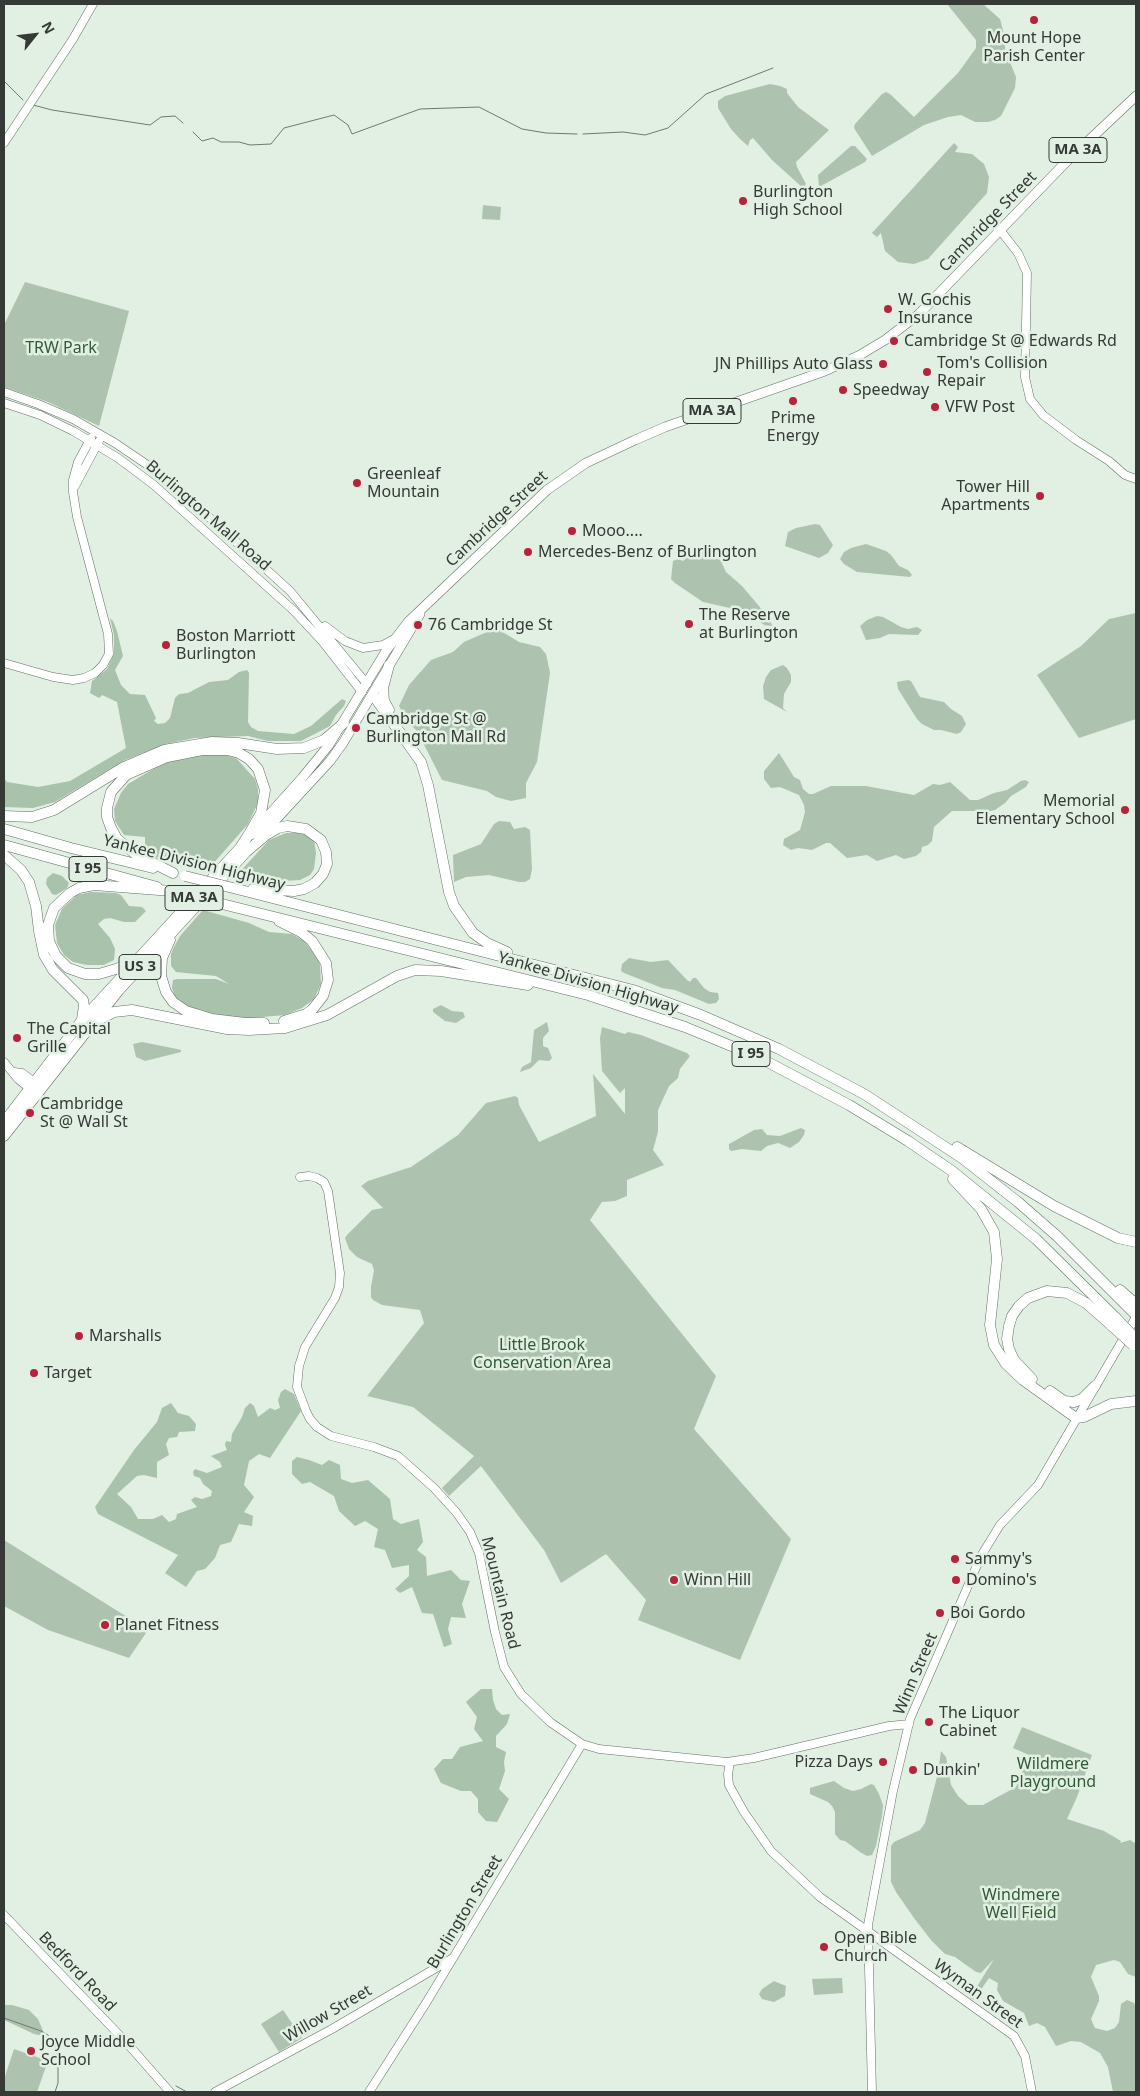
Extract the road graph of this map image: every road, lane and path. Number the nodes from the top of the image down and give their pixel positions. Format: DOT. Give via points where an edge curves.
graph roads {
  1 [pos="93,4"];
  2 [pos="1136,96"];
  3 [pos="4,143"];
  4 [pos="1000,230"];
  5 [pos="4,392"];
  6 [pos="4,402"];
  7 [pos="100,434"];
  8 [pos="89,440"];
  9 [pos="97,445"];
  10 [pos="1136,479"];
  11 [pos="73,492"];
  12 [pos="304,606"];
  13 [pos="421,612"];
  14 [pos="394,639"];
  15 [pos="4,663"];
  16 [pos="390,665"];
  17 [pos="367,684"];
  18 [pos="362,692"];
  19 [pos="372,695"];
  20 [pos="344,722"];
  21 [pos="406,739"];
  22 [pos="4,816"];
  23 [pos="4,829"];
  24 [pos="4,845"];
  25 [pos="243,850"];
  26 [pos="4,854"];
  27 [pos="172,873"];
  28 [pos="237,889"];
  29 [pos="172,891"];
  30 [pos="264,914"];
  31 [pos="180,924"];
  32 [pos="148,948"];
  33 [pos="558,970"];
  34 [pos="562,988"];
  35 [pos="84,1025"];
  36 [pos="4,1062"];
  37 [pos="35,1088"];
  38 [pos="899,1116"];
  39 [pos="4,1122"];
  40 [pos="4,1136"];
  41 [pos="925,1152"];
  42 [pos="300,1177"];
  43 [pos="1136,1242"];
  44 [pos="1135,1309"];
  45 [pos="1114,1322"];
  46 [pos="1135,1343"];
  47 [pos="1095,1386"];
  48 [pos="1136,1401"];
  49 [pos="1076,1418"];
  50 [pos="909,1724"];
  51 [pos="582,1744"];
  52 [pos="730,1762"];
  53 [pos="4,1915"];
  54 [pos="868,1932"];
  55 [pos="453,1958"];
  56 [pos="170,2092"];
  57 [pos="216,2092"];
  58 [pos="370,2092"];
  59 [pos="872,2092"];
  60 [pos="1032,2092"];
  1 -- 3 [label="street"];
  2 -- 4 [label="main road, Cambridge Street / MA 3A"];
  4 -- 10 [label="street" via="1021,258 1027,273 1025,377 1030,399 1037,410 1080,444"];
  4 -- 13 [label="main road, Cambridge Street / MA 3A" via="919,314 870,349 821,372 658,430 597,457 568,474 534,501"];
  5 -- 7 [label="street, Burlington Mall Road" via="50,409"];
  6 -- 8 [label="street, Burlington Mall Road" via="40,415"];
  7 -- 8 [label="street"];
  7 -- 9 [label="street"];
  7 -- 12 [label="street, Burlington Mall Road" via="175,487"];
  8 -- 9 [label="street, Burlington Mall Road"];
  8 -- 11 [label="street" via="76,469"];
  9 -- 11 [label="street"];
  9 -- 18 [label="street, Burlington Mall Road" via="158,488 293,610"];
  11 -- 15 [label="street" via="110,642 107,658 92,675 73,680"];
  12 -- 14 [label="street, Burlington Mall Road" via="338,637 354,646 373,648"];
  12 -- 17 [label="street, Burlington Mall Road"];
  13 -- 14 [label="main road, Cambridge Street / MA 3A"];
  13 -- 16 [label="main road, Cambridge Street / MA 3A"];
  14 -- 17 [label="main road, Cambridge Street / MA 3A"];
  16 -- 19 [label="main road, Cambridge Street / MA 3A"];
  16 -- 21 [label="highway" via="384,680 384,702"];
  17 -- 18 [label="main road, Cambridge Street / MA 3A"];
  17 -- 19 [label="main road"];
  18 -- 19 [label="main road"];
  18 -- 20 [label="main road, Cambridge Street / MA 3A"];
  19 -- 21 [label="highway"];
  19 -- 25 [label="main road, Cambridge Street / MA 3A" via="330,762"];
  20 -- 22 [label="highway" via="335,733 304,748 277,749 212,742 164,750 129,764 54,810 32,816"];
  20 -- 25 [label="main road, Cambridge Street / MA 3A" via="313,766"];
  21 -- 33 [label="highway" via="424,769 449,892 463,920 487,943"];
  23 -- 27 [label="highway, Yankee Division Highway / I 95"];
  24 -- 29 [label="highway, Yankee Division Highway / I 95"];
  25 -- 27 [label="highway" via="264,801 263,780 254,763 236,751 218,750 191,751 159,760 119,781 109,799 107,817 114,835 125,847"];
  25 -- 28 [label="highway, US 3" via="272,831 294,826 318,837 327,861 319,879 304,889"];
  25 -- 31 [label="highway, Cambridge Street / US 3"];
  25 -- 32 [label="highway, Cambridge Street / MA 3A"];
  26 -- 35 [label="highway" via="28,882 36,906 44,955 53,970 83,1000"];
  27 -- 28 [label="highway, Yankee Division Highway / I 95, bridge"];
  28 -- 33 [label="highway, Yankee Division Highway / I 95"];
  29 -- 30 [label="highway, Yankee Division Highway / I 95, bridge"];
  29 -- 32 [label="highway" via="100,885 84,887 61,899 49,919 48,936 53,952 64,964 81,973 111,971"];
  30 -- 31 [label="highway" via="306,936 326,963 327,988 319,1004 306,1014 280,1022 212,1019 178,1007 166,992 160,967 164,950"];
  30 -- 34 [label="highway, Yankee Division Highway / I 95"];
  31 -- 35 [label="highway, Cambridge Street / US 3"];
  32 -- 35 [label="highway, Cambridge Street / MA 3A"];
  33 -- 38 [label="highway, Yankee Division Highway / I 95" via="633,990 730,1027 833,1076"];
  34 -- 35 [label="highway" via="415,970 397,976 326,1015 285,1028 228,1029 132,1010 114,1012"];
  34 -- 41 [label="highway, Yankee Division Highway / I 95" via="654,1016 758,1057 838,1098"];
  35 -- 37 [label="highway, Cambridge Street / US 3"];
  36 -- 37 [label="street" via="18,1079"];
  37 -- 39 [label="highway, Cambridge Street / US 3"];
  37 -- 40 [label="highway, Cambridge Street / US 3"];
  38 -- 43 [label="highway" via="1054,1206 1118,1238"];
  38 -- 44 [label="highway, Yankee Division Highway / I 95" via="998,1186"];
  41 -- 45 [label="highway, Yankee Division Highway / I 95" via="1024,1229 1065,1266"];
  41 -- 49 [label="highway" via="973,1198 992,1226 997,1254 990,1325 999,1355 1016,1374"];
  42 -- 51 [label="street, Mountain Road" via="317,1178 324,1182 328,1191 340,1273 335,1298 305,1347 298,1372 297,1387 310,1419 331,1436 374,1446 398,1456 456,1512 479,1552 500,1652 511,1680 526,1700 550,1722"];
  44 -- 47 [label="street, Winn Street"];
  45 -- 46 [label="highway, Yankee Division Highway / I 95, bridge"];
  45 -- 47 [label="highway" via="1078,1297 1052,1291 1025,1300 1008,1326 1008,1342 1015,1362 1056,1395 1067,1402 1077,1402"];
  47 -- 49 [label="street, Winn Street"];
  48 -- 49 [label="highway" via="1110,1404"];
  49 -- 50 [label="street, Winn Street" via="1038,1485 1000,1526 981,1556"];
  50 -- 52 [label="street, Mountain Road"];
  50 -- 54 [label="street, Winn Street"];
  51 -- 52 [label="street, Mountain Road" via="599,1749"];
  51 -- 55 [label="street, Burlington Street"];
  52 -- 54 [label="street, Wyman Street" via="729,1785 767,1846 803,1883"];
  53 -- 56 [label="street, Bedford Road"];
  54 -- 59 [label="street, Winn Street"];
  54 -- 60 [label="street, Wyman Street" via="1014,2036 1025,2056"];
  55 -- 57 [label="street, Willow Street"];
  55 -- 58 [label="street, Burlington Street"];
}
